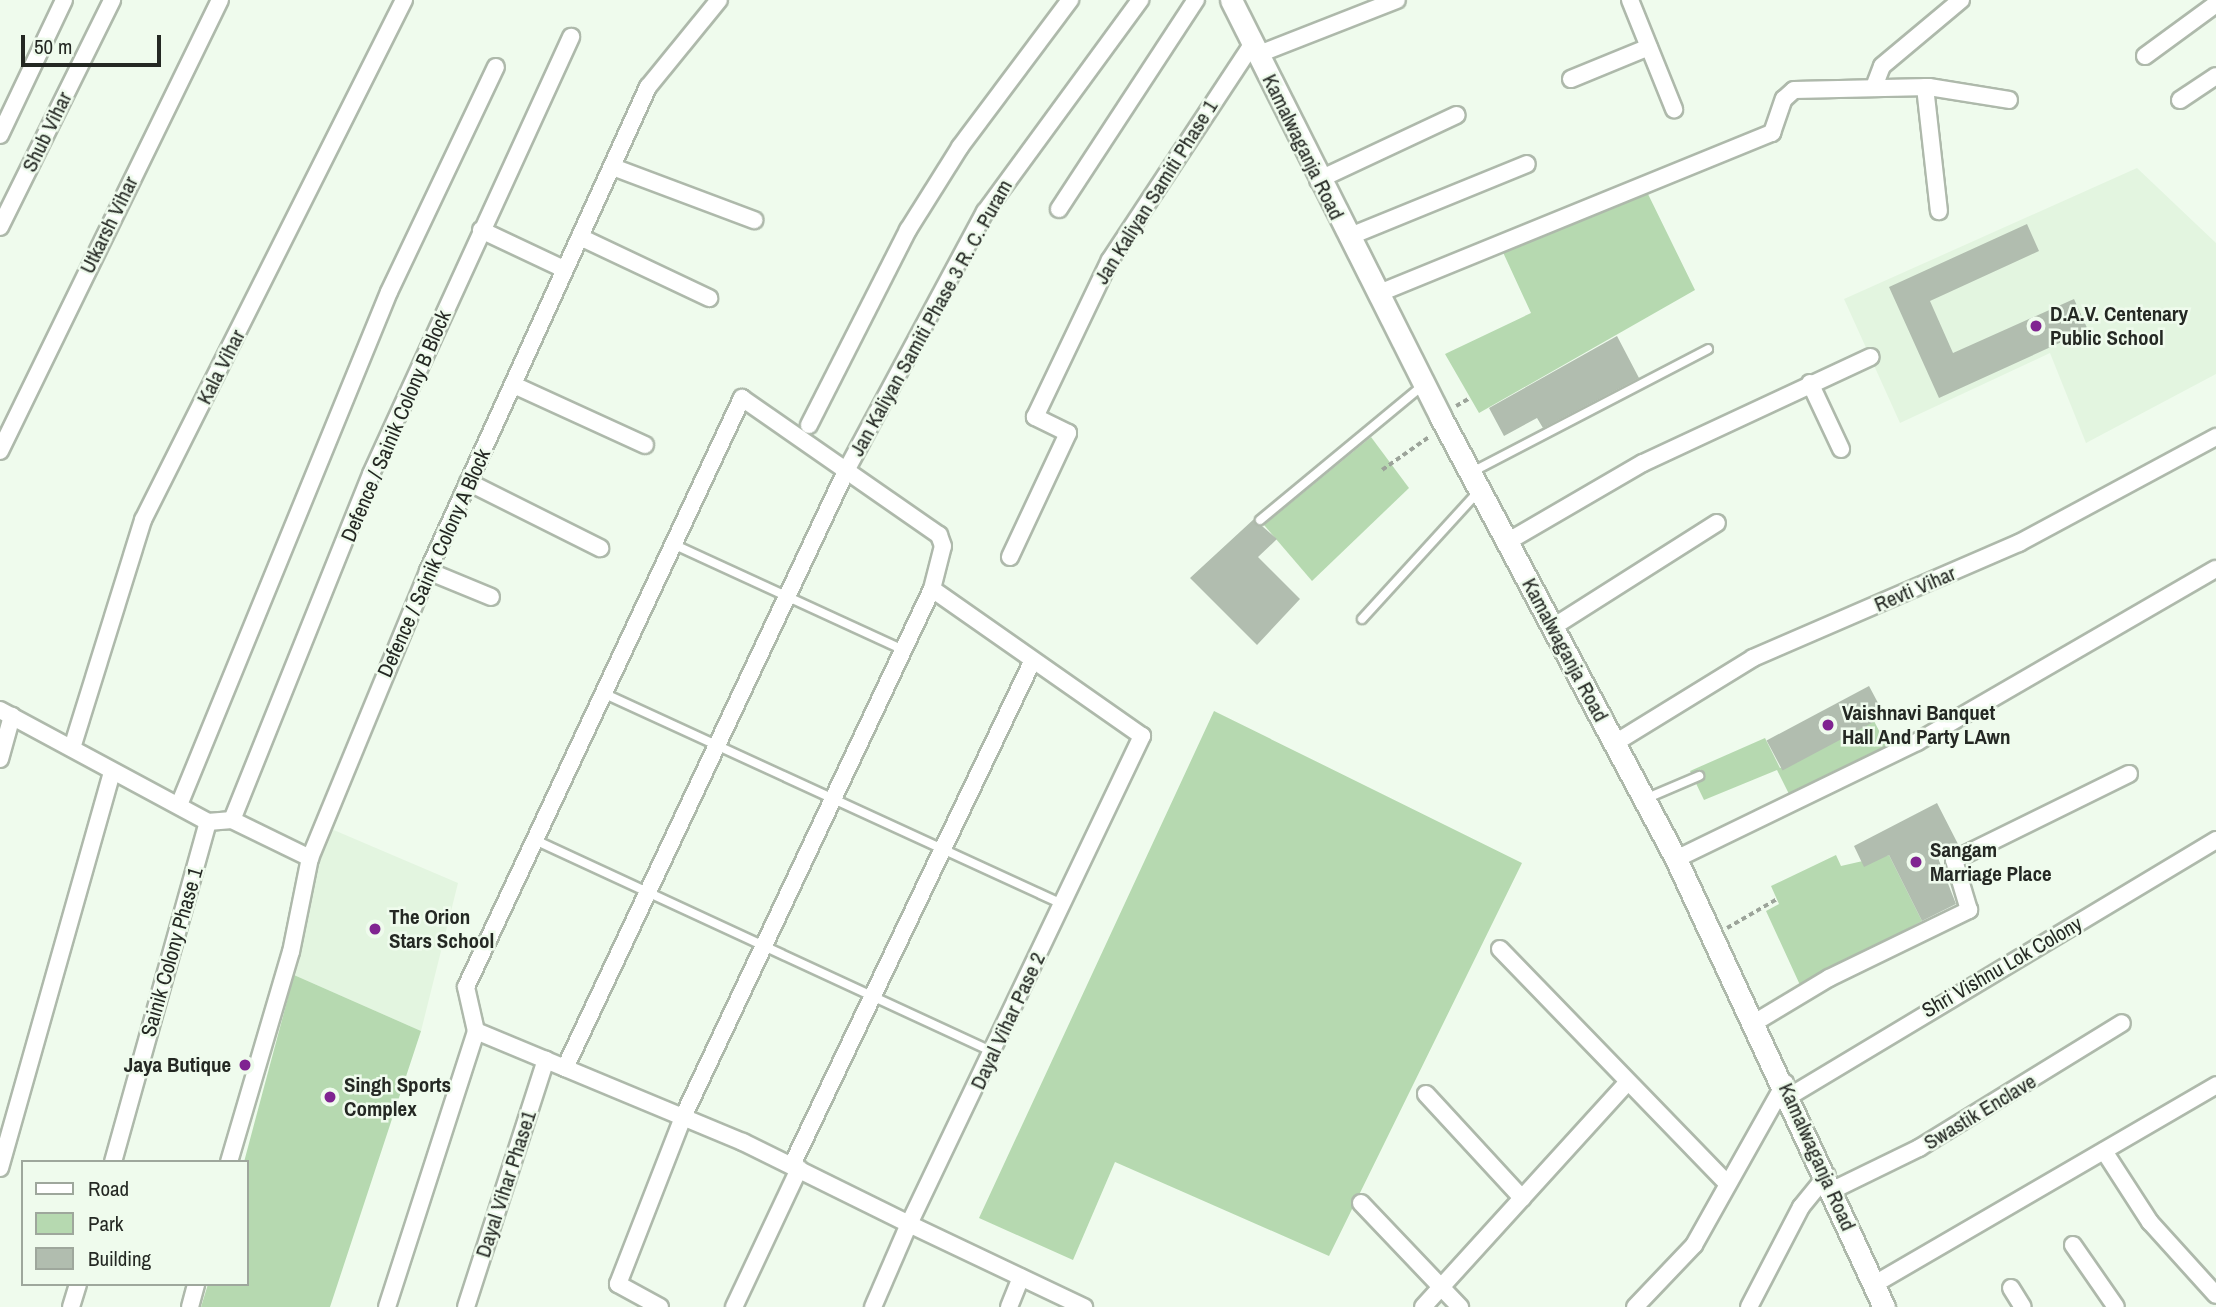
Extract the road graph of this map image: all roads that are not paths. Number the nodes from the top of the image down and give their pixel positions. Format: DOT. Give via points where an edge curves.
graph roads {
  1 [pos="64,0"];
  2 [pos="112,0"];
  3 [pos="220,0"];
  4 [pos="404,0"];
  5 [pos="719,0"];
  6 [pos="1070,0"];
  7 [pos="1139,0"];
  8 [pos="1196,0"];
  9 [pos="1231,0"];
  10 [pos="1397,0"];
  11 [pos="1630,0"];
  12 [pos="1961,0"];
  13 [pos="2216,4"];
  14 [pos="570,37"];
  15 [pos="1649,47"];
  16 [pos="1256,48"];
  17 [pos="2145,56"];
  18 [pos="496,67"];
  19 [pos="2216,76"];
  20 [pos="1878,78"];
  21 [pos="1571,79"];
  22 [pos="1925,87"];
  23 [pos="2010,100"];
  24 [pos="2180,100"];
  25 [pos="1674,109"];
  26 [pos="1457,116"];
  27 [pos="0,135"];
  28 [pos="1527,164"];
  29 [pos="613,167"];
  30 [pos="1318,180"];
  31 [pos="1059,208"];
  32 [pos="1939,211"];
  33 [pos="754,219"];
  34 [pos="0,227"];
  35 [pos="481,230"];
  36 [pos="580,237"];
  37 [pos="1348,237"];
  38 [pos="565,269"];
  39 [pos="1377,294"];
  40 [pos="709,298"];
  41 [pos="1708,349"];
  42 [pos="1870,357"];
  43 [pos="1810,383"];
  44 [pos="514,384"];
  45 [pos="1423,384"];
  46 [pos="809,425"];
  47 [pos="2216,437"];
  48 [pos="645,445"];
  49 [pos="1841,449"];
  50 [pos="0,451"];
  51 [pos="848,469"];
  52 [pos="468,482"];
  53 [pos="1474,482"];
  54 [pos="1260,520"];
  55 [pos="1717,523"];
  56 [pos="1507,542"];
  57 [pos="673,544"];
  58 [pos="600,548"];
  59 [pos="1010,557"];
  60 [pos="2216,569"];
  61 [pos="428,571"];
  62 [pos="932,589"];
  63 [pos="491,597"];
  64 [pos="785,597"];
  65 [pos="1362,619"];
  66 [pos="1553,627"];
  67 [pos="903,650"];
  68 [pos="1032,662"];
  69 [pos="603,693"];
  70 [pos="6,713"];
  71 [pos="719,742"];
  72 [pos="1615,743"];
  73 [pos="72,748"];
  74 [pos="0,759"];
  75 [pos="112,771"];
  76 [pos="2129,774"];
  77 [pos="1699,776"];
  78 [pos="834,796"];
  79 [pos="1645,799"];
  80 [pos="178,805"];
  81 [pos="232,820"];
  82 [pos="208,822"];
  83 [pos="532,839"];
  84 [pos="2216,841"];
  85 [pos="944,847"];
  86 [pos="310,858"];
  87 [pos="1676,859"];
  88 [pos="649,891"];
  89 [pos="1062,904"];
  90 [pos="766,942"];
  91 [pos="1500,949"];
  92 [pos="873,995"];
  93 [pos="1755,1023"];
  94 [pos="2122,1023"];
  95 [pos="476,1031"];
  96 [pos="994,1052"];
  97 [pos="546,1060"];
  98 [pos="565,1068"];
  99 [pos="1627,1083"];
  100 [pos="2216,1085"];
  101 [pos="1787,1089"];
  102 [pos="1426,1094"];
  103 [pos="683,1117"];
  104 [pos="2104,1151"];
  105 [pos="114,1160"];
  106 [pos="230,1160"];
  107 [pos="796,1167"];
  108 [pos="0,1168"];
  109 [pos="1830,1183"];
  110 [pos="1728,1184"];
  111 [pos="1522,1198"];
  112 [pos="1361,1203"];
  113 [pos="909,1224"];
  114 [pos="2073,1245"];
  115 [pos="1021,1277"];
  116 [pos="1873,1285"];
  117 [pos="77,1286"];
  118 [pos="195,1286"];
  119 [pos="1442,1288"];
  120 [pos="2011,1288"];
  121 [pos="2216,1294"];
  122 [pos="71,1307"];
  123 [pos="190,1307"];
  124 [pos="387,1307"];
  125 [pos="466,1307"];
  126 [pos="660,1307"];
  127 [pos="734,1307"];
  128 [pos="873,1307"];
  129 [pos="1009,1307"];
  130 [pos="1084,1307"];
  131 [pos="1423,1307"];
  132 [pos="1460,1307"];
  133 [pos="1635,1307"];
  134 [pos="1749,1307"];
  135 [pos="1884,1307"];
  136 [pos="2023,1307"];
  137 [pos="2116,1307"];
  1 -- 27 [label="street"];
  2 -- 34 [label="street, Shub Vihar"];
  3 -- 50 [label="street, Utkarsh Vihar"];
  4 -- 73 [label="street, Kala Vihar" via="143,520"];
  5 -- 29 [label="street, Defence / Sainik Colony A Block" via="648,87"];
  6 -- 46 [label="street" via="908,230"];
  7 -- 51 [label="street, Jan Kaliyan Samiti Phase 3 R. C. Puram" via="985,212"];
  8 -- 31 [label="street"];
  9 -- 16 [label="main road, Kamalwaganja Road"];
  10 -- 16 [label="street"];
  11 -- 15 [label="street"];
  12 -- 20 [label="street"];
  13 -- 17 [label="street"];
  14 -- 35 [label="street, Defence / Sainik Colony B Block"];
  15 -- 21 [label="street"];
  15 -- 25 [label="street"];
  16 -- 30 [label="main road, Kamalwaganja Road"];
  16 -- 59 [label="street, Jan Kaliyan Samiti Phase 1" via="1110,260 1034,417 1068,433"];
  18 -- 80 [label="street" via="389,292"];
  19 -- 24 [label="street"];
  20 -- 22 [label="street"];
  20 -- 39 [label="street" via="1794,90 1784,99 1772,133"];
  22 -- 23 [label="street"];
  22 -- 32 [label="street"];
  26 -- 30 [label="street"];
  28 -- 37 [label="street"];
  29 -- 33 [label="street"];
  29 -- 36 [label="street, Defence / Sainik Colony A Block"];
  30 -- 37 [label="main road, Kamalwaganja Road"];
  35 -- 38 [label="street"];
  35 -- 81 [label="street, Defence / Sainik Colony B Block" via="371,474"];
  36 -- 38 [label="street, Defence / Sainik Colony A Block"];
  36 -- 40 [label="street"];
  37 -- 39 [label="main road, Kamalwaganja Road"];
  38 -- 44 [label="street, Defence / Sainik Colony A Block"];
  39 -- 45 [label="main road, Kamalwaganja Road"];
  41 -- 53 [label="lane"];
  42 -- 43 [label="street"];
  43 -- 49 [label="street"];
  43 -- 56 [label="street" via="1643,463"];
  44 -- 48 [label="street"];
  44 -- 52 [label="street, Defence / Sainik Colony A Block"];
  45 -- 53 [label="main road, Kamalwaganja Road"];
  45 -- 54 [label="lane"];
  47 -- 72 [label="street, Revti Vihar" via="2019,543 1753,658"];
  51 -- 57 [label="street" via="742,398"];
  51 -- 62 [label="street" via="939,534 943,546"];
  51 -- 64 [label="street, Jan Kaliyan Samiti Phase 3 R. C. Puram"];
  52 -- 58 [label="street"];
  52 -- 61 [label="street, Defence / Sainik Colony A Block"];
  53 -- 56 [label="main road, Kamalwaganja Road"];
  53 -- 65 [label="lane"];
  55 -- 66 [label="street"];
  56 -- 66 [label="main road, Kamalwaganja Road"];
  57 -- 64 [label="lane"];
  57 -- 69 [label="street"];
  60 -- 87 [label="street" via="1917,742"];
  61 -- 63 [label="street"];
  61 -- 86 [label="street, Defence / Sainik Colony A Block"];
  62 -- 67 [label="street"];
  62 -- 68 [label="street"];
  64 -- 67 [label="lane"];
  64 -- 71 [label="street, Jan Kaliyan Samiti Phase 3 R. C. Puram"];
  66 -- 72 [label="main road, Kamalwaganja Road"];
  67 -- 78 [label="street"];
  68 -- 85 [label="street"];
  68 -- 89 [label="street, Dayal Vihar Pase 2" via="1142,736"];
  69 -- 71 [label="lane"];
  69 -- 83 [label="street"];
  70 -- 73 [label="street"];
  70 -- 74 [label="street"];
  71 -- 78 [label="lane"];
  71 -- 88 [label="street, Jan Kaliyan Samiti Phase 3 R. C. Puram"];
  72 -- 79 [label="main road, Kamalwaganja Road"];
  73 -- 75 [label="street"];
  75 -- 80 [label="street"];
  75 -- 108 [label="street"];
  76 -- 93 [label="street" via="1954,860 1968,911 1829,978"];
  77 -- 79 [label="lane"];
  78 -- 85 [label="lane"];
  78 -- 90 [label="street"];
  79 -- 87 [label="main road, Kamalwaganja Road"];
  80 -- 82 [label="street"];
  81 -- 82 [label="street"];
  81 -- 86 [label="street"];
  82 -- 105 [label="street, Sainik Colony Phase 1"];
  83 -- 88 [label="lane"];
  83 -- 95 [label="street" via="466,987"];
  84 -- 101 [label="street, Shri Vishnu Lok Colony"];
  85 -- 89 [label="lane"];
  85 -- 92 [label="street"];
  86 -- 106 [label="street, Defence / Sainik Colony A Block" via="291,952"];
  87 -- 93 [label="main road, Kamalwaganja Road"];
  88 -- 90 [label="lane"];
  88 -- 98 [label="street, Jan Kaliyan Samiti Phase 3 R. C. Puram"];
  89 -- 96 [label="street, Dayal Vihar Pase 2"];
  90 -- 92 [label="lane"];
  90 -- 103 [label="street"];
  91 -- 99 [label="street"];
  92 -- 96 [label="lane"];
  92 -- 107 [label="street"];
  93 -- 101 [label="main road, Kamalwaganja Road"];
  94 -- 109 [label="street, Swastik Enclave" via="1931,1142"];
  95 -- 97 [label="street"];
  95 -- 124 [label="street"];
  96 -- 113 [label="street, Dayal Vihar Pase 2"];
  97 -- 98 [label="street"];
  97 -- 125 [label="street, Dayal Vihar Phase1"];
  98 -- 103 [label="street"];
  99 -- 110 [label="street"];
  99 -- 111 [label="street"];
  100 -- 104 [label="street"];
  101 -- 109 [label="main road, Kamalwaganja Road"];
  101 -- 110 [label="street"];
  102 -- 111 [label="street"];
  103 -- 107 [label="street"];
  103 -- 126 [label="street" via="618,1284"];
  104 -- 116 [label="street"];
  104 -- 121 [label="street" via="2150,1222"];
  107 -- 113 [label="street"];
  107 -- 127 [label="street"];
  109 -- 116 [label="main road, Kamalwaganja Road"];
  109 -- 134 [label="street" via="1801,1207"];
  110 -- 133 [label="street" via="1694,1245"];
  111 -- 119 [label="street"];
  112 -- 119 [label="street"];
  113 -- 115 [label="street"];
  113 -- 128 [label="street, Dayal Vihar Pase 2"];
  114 -- 137 [label="street"];
  115 -- 129 [label="street"];
  115 -- 130 [label="street"];
  116 -- 135 [label="main road, Kamalwaganja Road"];
  117 -- 122 [label="street"];
  118 -- 123 [label="street"];
  119 -- 131 [label="street"];
  119 -- 132 [label="street"];
  120 -- 136 [label="street"];
}
